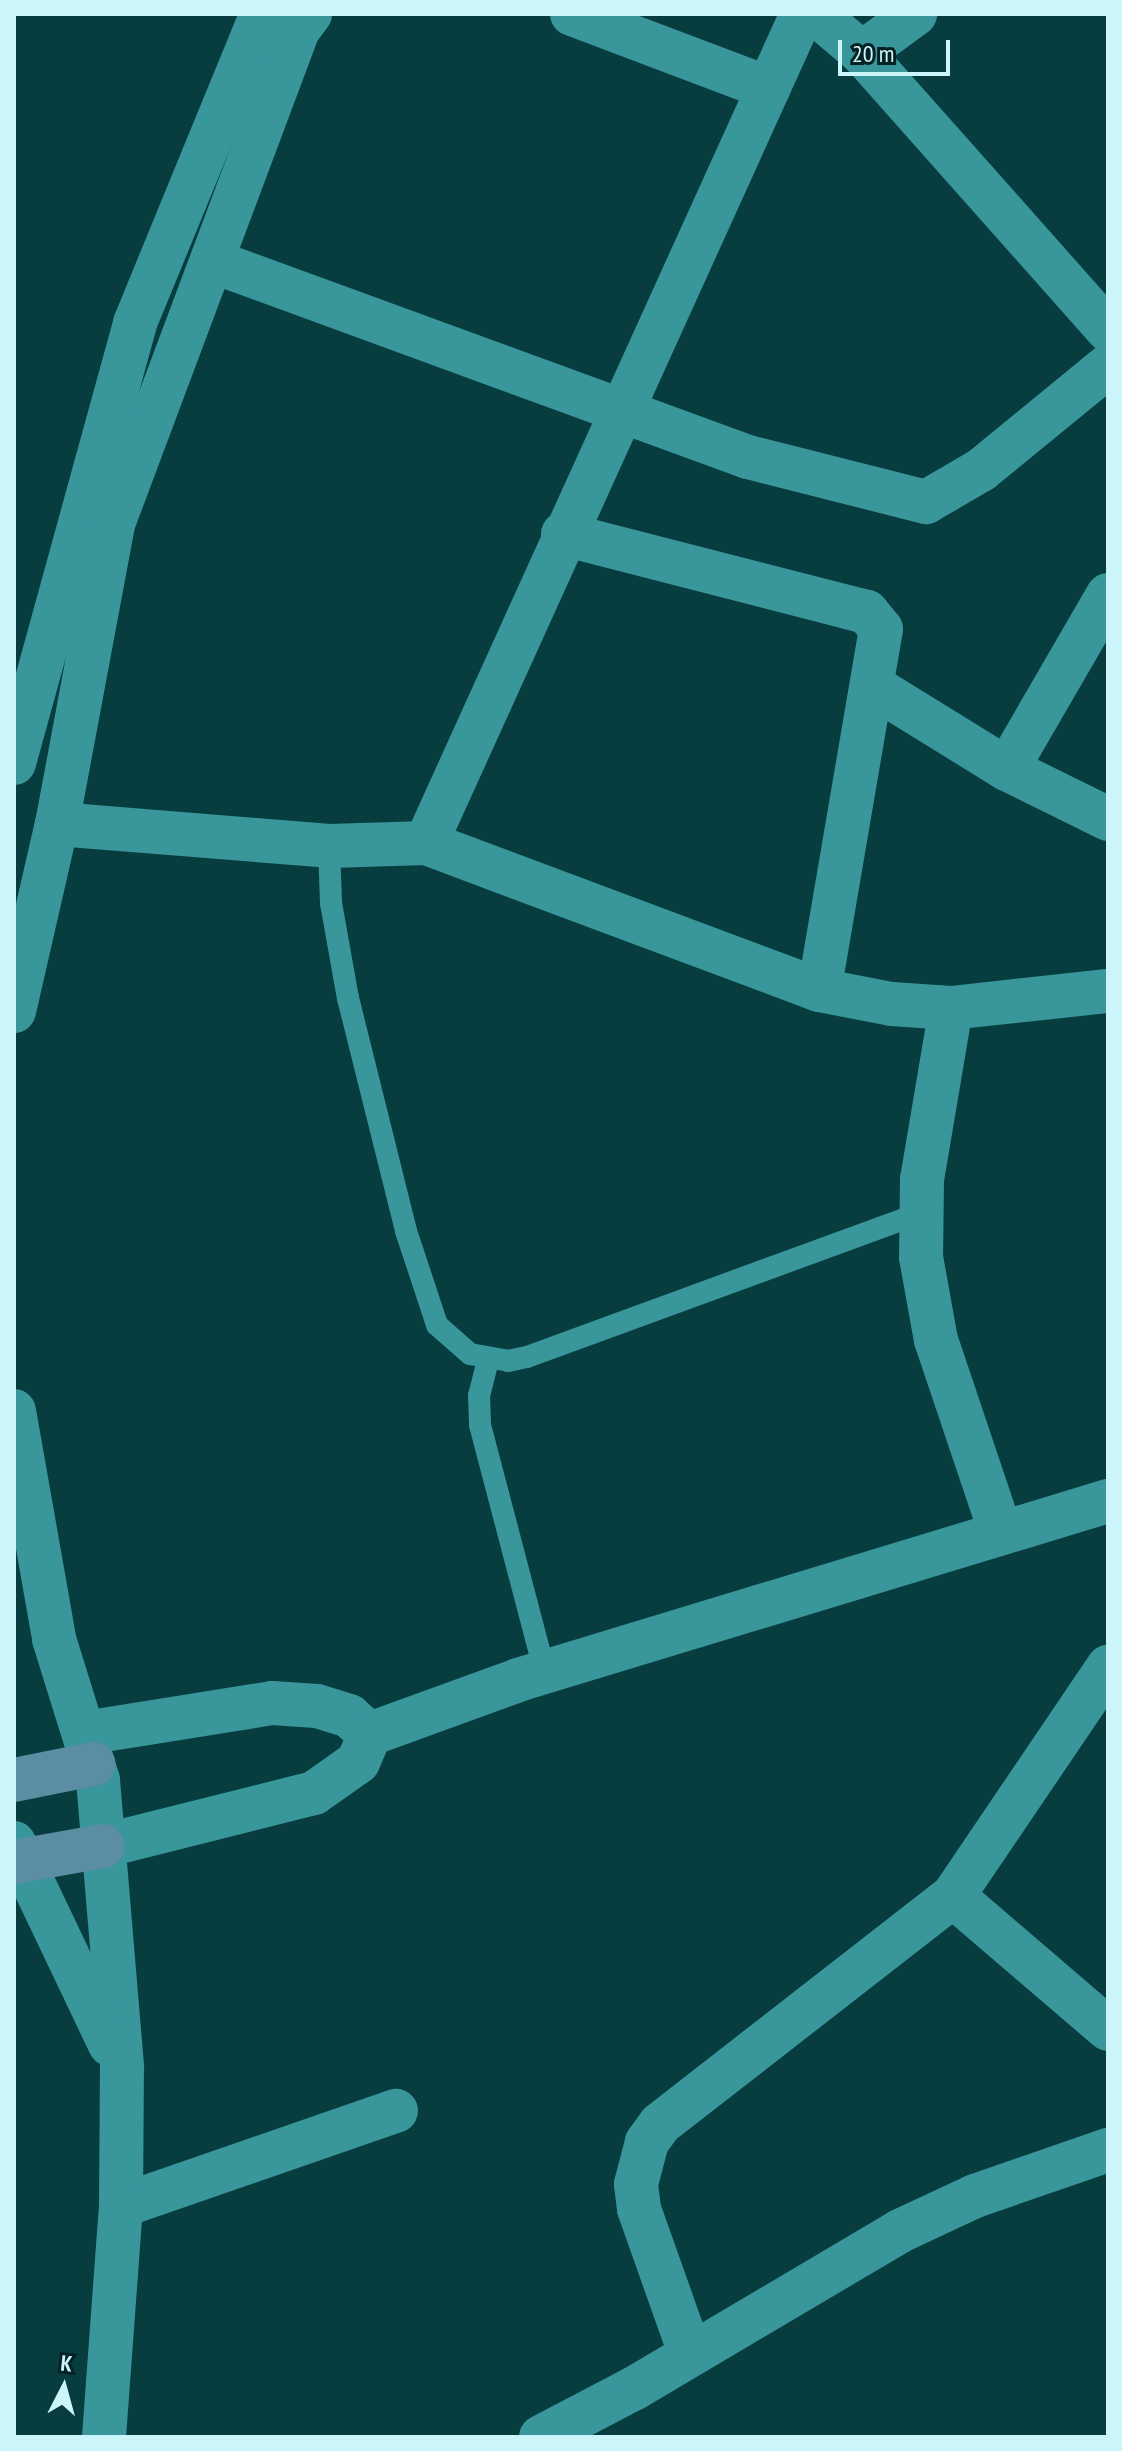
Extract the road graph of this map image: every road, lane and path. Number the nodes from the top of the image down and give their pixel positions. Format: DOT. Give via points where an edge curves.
graph roads {
  1 [pos="262,14"];
  2 [pos="310,14"];
  3 [pos="572,14"];
  4 [pos="802,14"];
  5 [pos="816,14"];
  6 [pos="915,14"];
  7 [pos="862,53"];
  8 [pos="768,88"];
  9 [pos="212,261"];
  10 [pos="1108,330"];
  11 [pos="1108,366"];
  12 [pos="620,410"];
  13 [pos="563,534"];
  14 [pos="1108,595"];
  15 [pos="874,687"];
  16 [pos="14,763"];
  17 [pos="1007,769"];
  18 [pos="1108,819"];
  19 [pos="57,824"];
  20 [pos="426,843"];
  21 [pos="329,846"];
  22 [pos="819,990"];
  23 [pos="1108,991"];
  24 [pos="951,1008"];
  25 [pos="14,1011"];
  26 [pos="920,1213"];
  27 [pos="488,1360"];
  28 [pos="14,1411"];
  29 [pos="1108,1501"];
  30 [pos="1001,1533"];
  31 [pos="1108,1667"];
  32 [pos="545,1672"];
  33 [pos="370,1734"];
  34 [pos="89,1749"];
  35 [pos="14,1780"];
  36 [pos="103,1846"];
  37 [pos="17,1856"];
  38 [pos="953,1896"];
  39 [pos="1108,2029"];
  40 [pos="122,2068"];
  41 [pos="396,2111"];
  42 [pos="1108,2150"];
  43 [pos="121,2206"];
  44 [pos="690,2353"];
  45 [pos="104,2437"];
  46 [pos="541,2437"];
  1 -- 16 [label="street" via="135,323"];
  2 -- 9 [label="street" via="298,30"];
  3 -- 8 [label="street"];
  4 -- 8 [label="street"];
  5 -- 7 [label="street"];
  6 -- 7 [label="street"];
  7 -- 10 [label="street"];
  8 -- 12 [label="street"];
  9 -- 12 [label="street"];
  9 -- 19 [label="street" via="113,524"];
  11 -- 12 [label="street" via="981,470 926,502 748,457"];
  12 -- 13 [label="street"];
  13 -- 15 [label="street" via="867,612 881,629"];
  13 -- 20 [label="street"];
  14 -- 17 [label="street"];
  15 -- 17 [label="street"];
  15 -- 22 [label="street"];
  17 -- 18 [label="street"];
  19 -- 21 [label="street"];
  19 -- 25 [label="street"];
  20 -- 21 [label="street"];
  20 -- 22 [label="street"];
  21 -- 27 [label="lane" via="331,903 348,998 406,1231 437,1325 458,1346"];
  22 -- 24 [label="street" via="892,1004"];
  23 -- 24 [label="street"];
  24 -- 26 [label="street"];
  26 -- 27 [label="lane" via="527,1357"];
  26 -- 30 [label="street" via="923,1271 936,1340"];
  27 -- 32 [label="lane" via="479,1395 480,1425"];
  28 -- 34 [label="street" via="54,1639"];
  29 -- 30 [label="street"];
  30 -- 32 [label="street"];
  31 -- 38 [label="street"];
  32 -- 33 [label="street"];
  33 -- 34 [label="street" via="349,1716 317,1706 272,1703"];
  33 -- 36 [label="street" via="358,1762 314,1793"];
  34 -- 35 [label="main road"];
  34 -- 36 [label="street"];
  36 -- 37 [label="main road"];
  36 -- 40 [label="street"];
  37 -- 40 [label="street"];
  38 -- 39 [label="street"];
  38 -- 44 [label="street" via="660,2124 647,2142 636,2184 639,2209"];
  40 -- 43 [label="street"];
  41 -- 43 [label="street"];
  42 -- 44 [label="street" via="975,2196 900,2231"];
  43 -- 45 [label="street"];
  44 -- 46 [label="street"];
}
